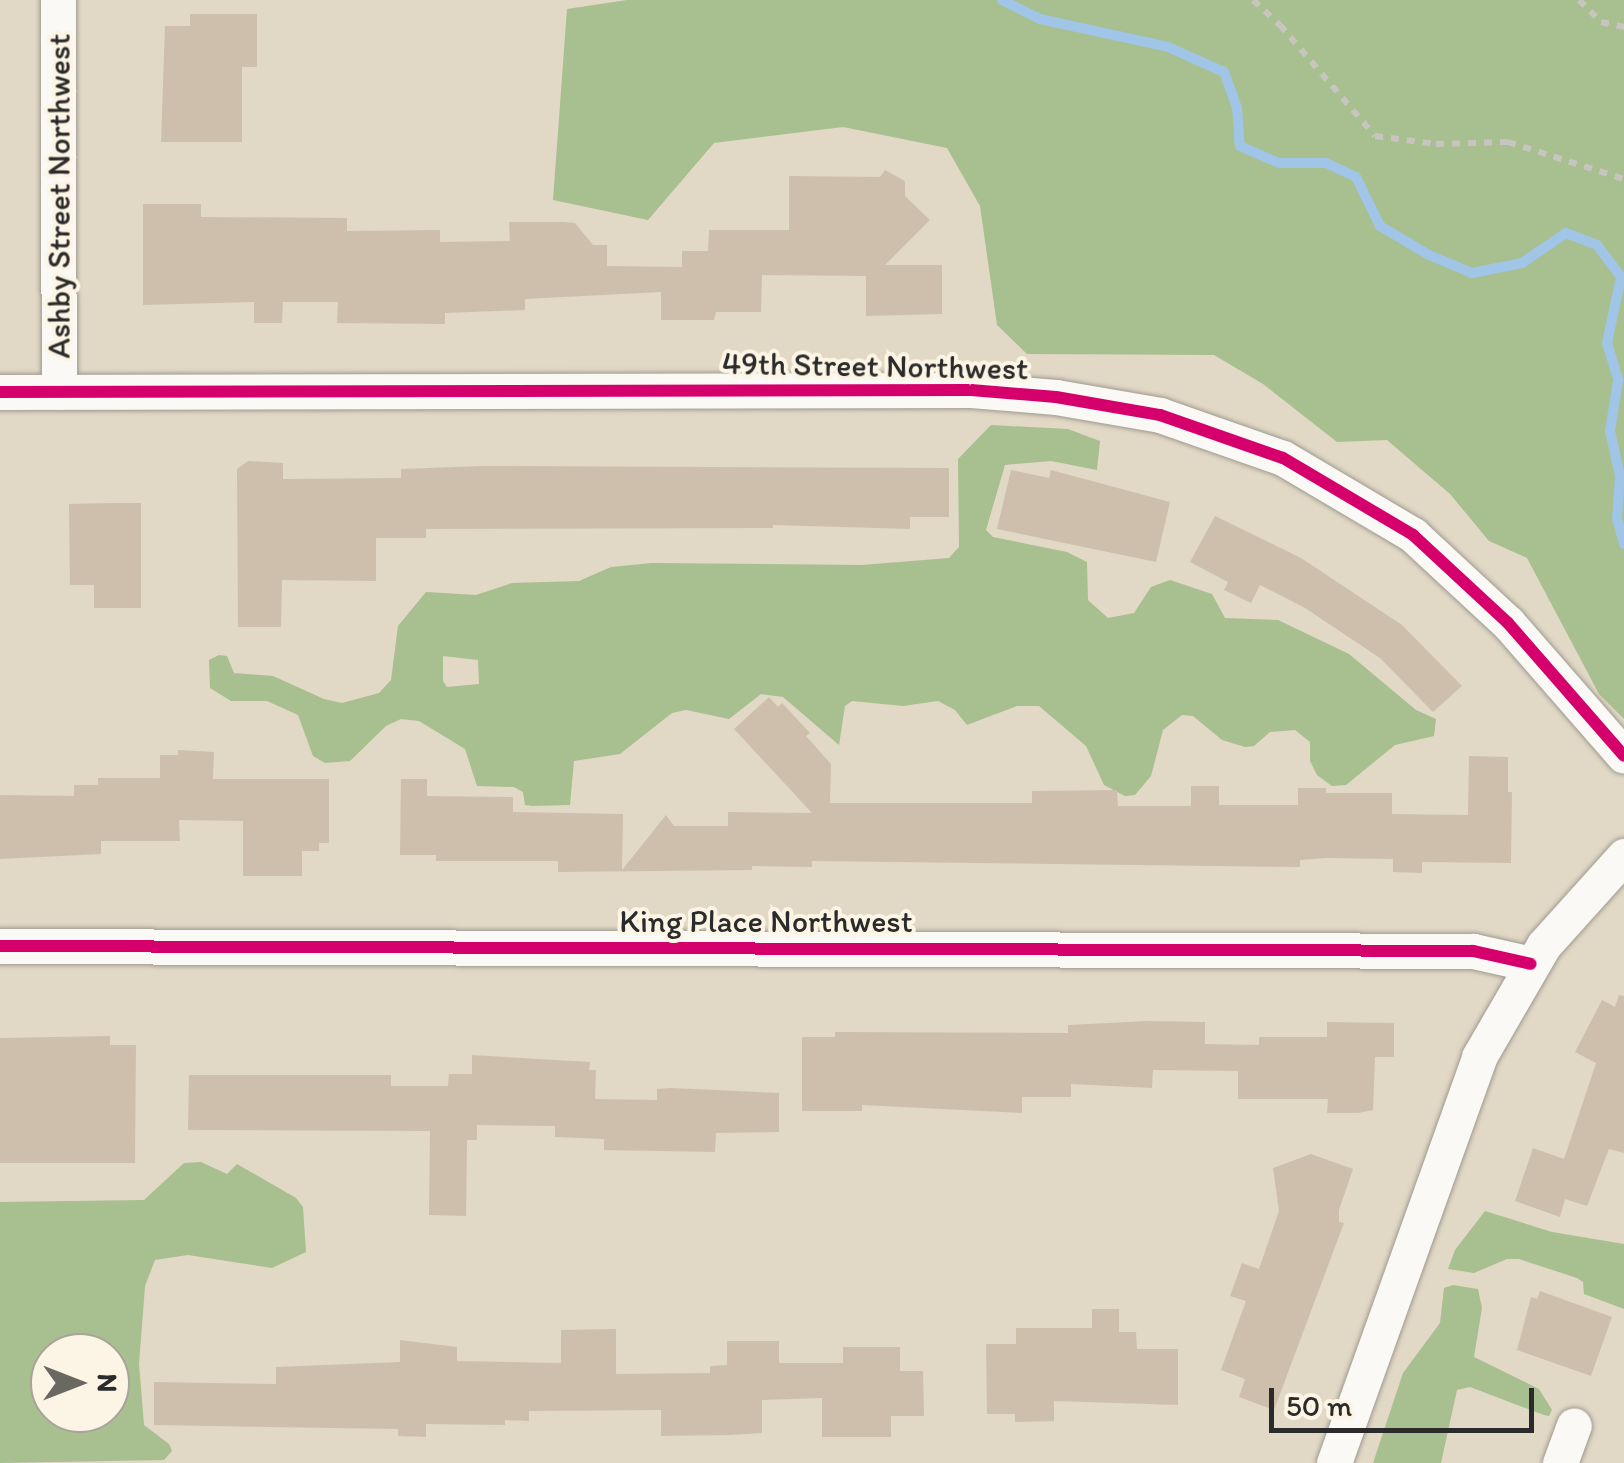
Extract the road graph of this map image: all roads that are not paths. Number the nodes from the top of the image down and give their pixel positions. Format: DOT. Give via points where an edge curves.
graph roads {
  1 [pos="58,0"];
  2 [pos="0,392"];
  3 [pos="59,392"];
  4 [pos="1624,756"];
  5 [pos="1624,856"];
  6 [pos="0,946"];
  7 [pos="1531,964"];
  8 [pos="1574,1424"];
  9 [pos="1334,1463"];
  10 [pos="1560,1463"];
  1 -- 3 [label="street, Ashby Street Northwest"];
  2 -- 3 [label="street, 49th Street Northwest"];
  3 -- 4 [label="street, 49th Street Northwest" via="990,390 1160,415 1283,458 1414,535 1495,609"];
  5 -- 7 [label="street"];
  6 -- 7 [label="street, King Place Northwest" via="1473,951"];
  7 -- 9 [label="street" via="1469,1084"];
  8 -- 10 [label="street"];
}
